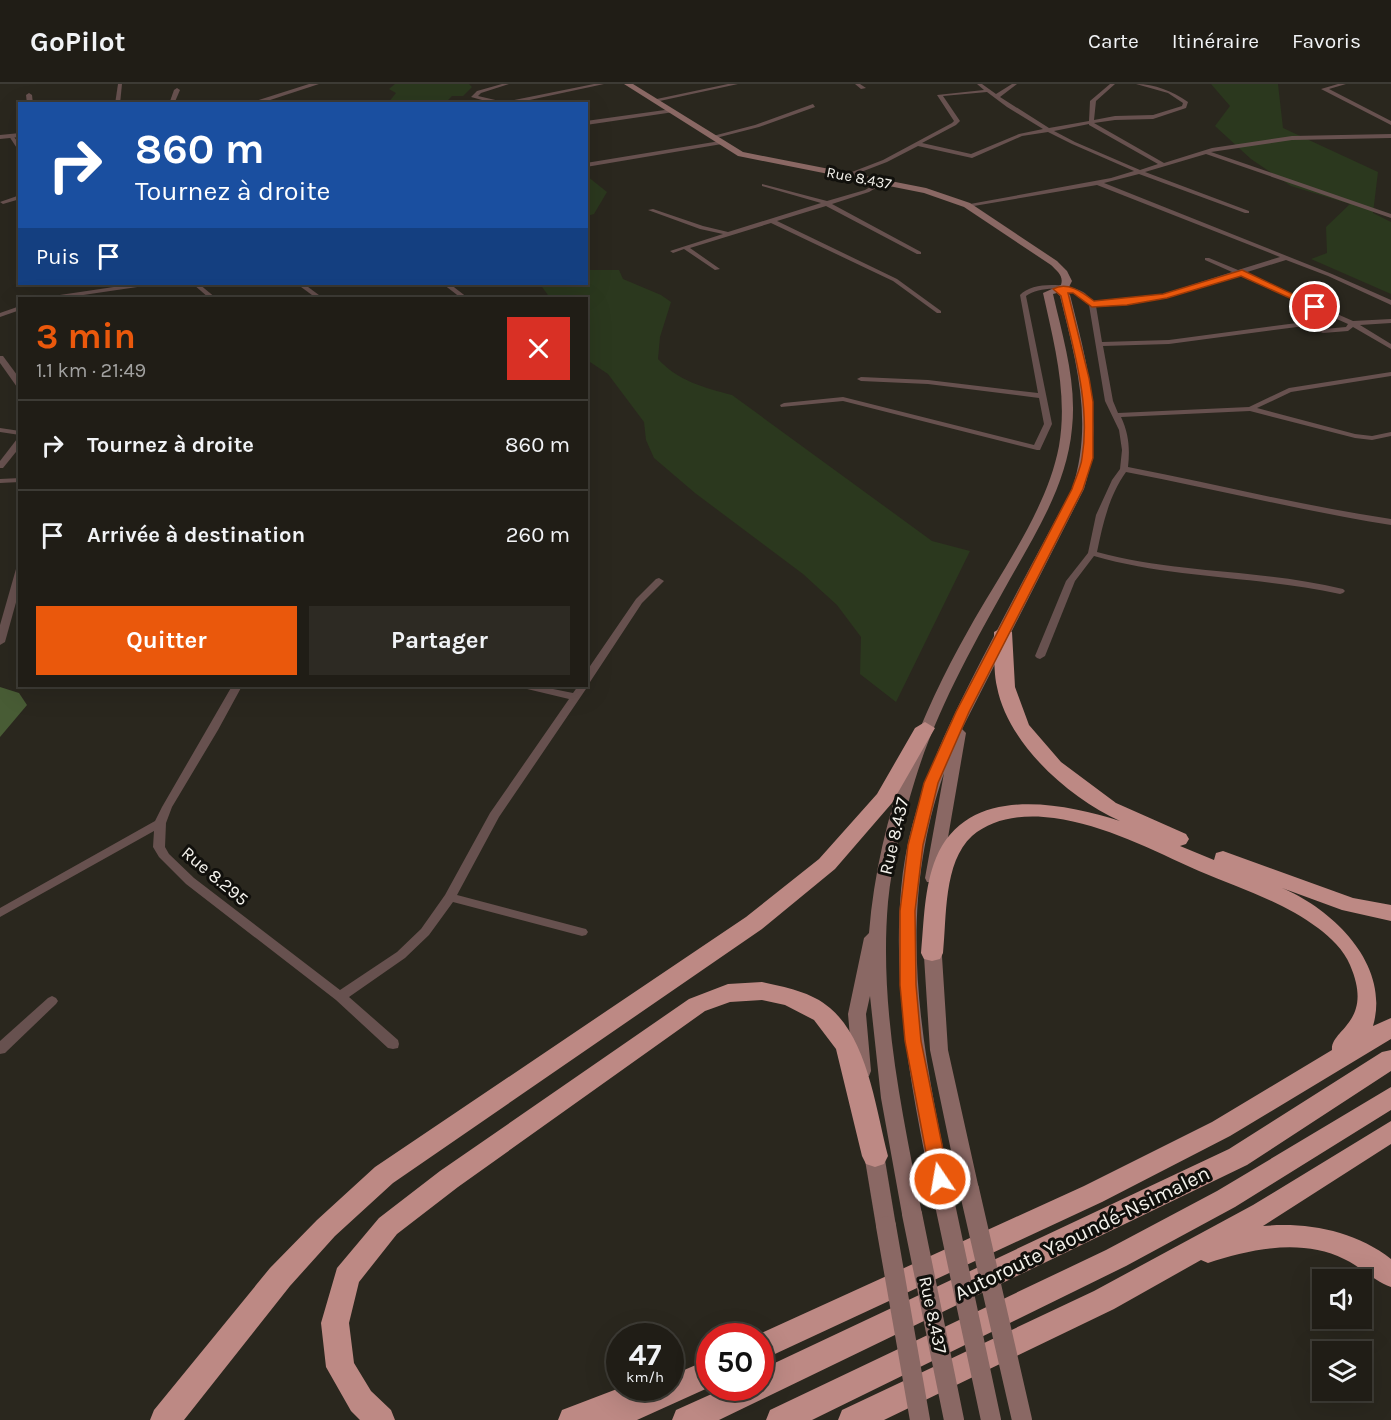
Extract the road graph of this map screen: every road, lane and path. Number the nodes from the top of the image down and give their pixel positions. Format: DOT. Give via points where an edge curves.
graph roads {
  1 [pos="120,84"];
  2 [pos="316,84"];
  3 [pos="507,84"];
  4 [pos="602,84"];
  5 [pos="628,84"];
  6 [pos="736,84"];
  7 [pos="857,84"];
  8 [pos="979,84"];
  9 [pos="1015,84"];
  10 [pos="1113,84"];
  11 [pos="1138,84"];
  12 [pos="1344,84"];
  13 [pos="863,88"];
  14 [pos="177,90"];
  15 [pos="987,91"];
  16 [pos="29,94"];
  17 [pos="996,96"];
  18 [pos="655,100"];
  19 [pos="30,102"];
  20 [pos="117,102"];
  21 [pos="172,102"];
  22 [pos="256,102"];
  23 [pos="497,102"];
  24 [pos="516,102"];
  25 [pos="813,106"];
  26 [pos="672,111"];
  27 [pos="588,123"];
  28 [pos="1090,123"];
  29 [pos="1391,123"];
  30 [pos="1047,130"];
  31 [pos="16,136"];
  32 [pos="1391,136"];
  33 [pos="0,137"];
  34 [pos="716,140"];
  35 [pos="918,144"];
  36 [pos="1205,152"];
  37 [pos="1162,164"];
  38 [pos="588,165"];
  39 [pos="1140,172"];
  40 [pos="846,176"];
  41 [pos="881,183"];
  42 [pos="1098,183"];
  43 [pos="764,185"];
  44 [pos="18,198"];
  45 [pos="3,202"];
  46 [pos="826,203"];
  47 [pos="970,206"];
  48 [pos="651,210"];
  49 [pos="1247,212"];
  50 [pos="1391,216"];
  51 [pos="771,220"];
  52 [pos="728,233"];
  53 [pos="685,247"];
  54 [pos="673,251"];
  55 [pos="919,253"];
  56 [pos="1285,258"];
  57 [pos="1207,259"];
  58 [pos="717,269"];
  59 [pos="1242,273"];
  60 [pos="126,285"];
  61 [pos="197,285"];
  62 [pos="301,285"];
  63 [pos="447,285"];
  64 [pos="1057,289"];
  65 [pos="59,297"];
  66 [pos="212,297"];
  67 [pos="319,297"];
  68 [pos="464,297"];
  69 [pos="1391,303"];
  70 [pos="1092,304"];
  71 [pos="18,309"];
  72 [pos="939,312"];
  73 [pos="0,315"];
  74 [pos="1391,321"];
  75 [pos="1352,323"];
  76 [pos="1100,344"];
  77 [pos="1391,347"];
  78 [pos="0,358"];
  79 [pos="1391,374"];
  80 [pos="861,380"];
  81 [pos="18,382"];
  82 [pos="1041,396"];
  83 [pos="784,405"];
  84 [pos="1250,410"];
  85 [pos="1118,415"];
  86 [pos="0,430"];
  87 [pos="18,433"];
  88 [pos="1391,434"];
  89 [pos="18,444"];
  90 [pos="0,466"];
  91 [pos="1124,469"];
  92 [pos="18,480"];
  93 [pos="0,481"];
  94 [pos="1391,522"];
  95 [pos="1092,553"];
  96 [pos="18,576"];
  97 [pos="659,580"];
  98 [pos="1340,591"];
  99 [pos="1003,632"];
  100 [pos="0,642"];
  101 [pos="1040,656"];
  102 [pos="588,677"];
  103 [pos="236,687"];
  104 [pos="531,687"];
  105 [pos="582,687"];
  106 [pos="575,697"];
  107 [pos="962,712"];
  108 [pos="925,728"];
  109 [pos="160,823"];
  110 [pos="450,897"];
  111 [pos="880,903"];
  112 [pos="0,913"];
  113 [pos="1391,913"];
  114 [pos="582,932"];
  115 [pos="932,953"];
  116 [pos="340,997"];
  117 [pos="52,1001"];
  118 [pos="1391,1027"];
  119 [pos="393,1044"];
  120 [pos="0,1049"];
  121 [pos="1391,1059"];
  122 [pos="1316,1072"];
  123 [pos="1391,1097"];
  124 [pos="1391,1131"];
  125 [pos="874,1156"];
  126 [pos="1152,1274"];
  127 [pos="1391,1275"];
  128 [pos="774,1342"];
  129 [pos="696,1377"];
  130 [pos="774,1378"];
  131 [pos="624,1401"];
  132 [pos="728,1401"];
  133 [pos="165,1420"];
  134 [pos="380,1420"];
  135 [pos="573,1420"];
  136 [pos="605,1420"];
  137 [pos="687,1420"];
  138 [pos="781,1420"];
  139 [pos="853,1420"];
  140 [pos="920,1420"];
  141 [pos="954,1420"];
  142 [pos="991,1420"];
  143 [pos="1022,1420"];
  1 -- 20 [label="street"];
  2 -- 22 [label="street"];
  3 -- 23 [label="street" via="474,97"];
  4 -- 24 [label="street"];
  5 -- 18 [label="main road, Rue 8.437"];
  6 -- 18 [label="street"];
  7 -- 13 [label="street"];
  8 -- 15 [label="street"];
  9 -- 17 [label="street"];
  10 -- 28 [label="street" via="1093,101"];
  11 -- 28 [label="street" via="1170,92 1186,103 1154,117"];
  12 -- 29 [label="street" via="1324,89"];
  14 -- 21 [label="street"];
  15 -- 17 [label="street"];
  15 -- 35 [label="street" via="940,95 957,121"];
  16 -- 19 [label="street"];
  17 -- 30 [label="street"];
  18 -- 26 [label="main road, Rue 8.437"];
  25 -- 34 [label="street"];
  26 -- 27 [label="street"];
  26 -- 34 [label="main road, Rue 8.437"];
  28 -- 30 [label="street"];
  28 -- 37 [label="street"];
  30 -- 35 [label="street" via="1012,138 972,156"];
  30 -- 39 [label="street"];
  31 -- 33 [label="street"];
  32 -- 36 [label="street" via="1292,138"];
  34 -- 38 [label="street"];
  34 -- 40 [label="main road, Rue 8.437" via="748,156"];
  35 -- 40 [label="street"];
  36 -- 37 [label="street"];
  36 -- 50 [label="street"];
  37 -- 39 [label="street"];
  39 -- 42 [label="street"];
  39 -- 49 [label="street"];
  40 -- 41 [label="main road, Rue 8.437"];
  41 -- 46 [label="street"];
  41 -- 47 [label="main road, Rue 8.437" via="926,191"];
  42 -- 47 [label="street"];
  42 -- 56 [label="street"];
  43 -- 46 [label="street"];
  44 -- 45 [label="street"];
  46 -- 51 [label="street"];
  46 -- 55 [label="street"];
  47 -- 64 [label="main road, Rue 8.437" via="1064,273 1065,287"];
  48 -- 52 [label="street"];
  51 -- 52 [label="street"];
  51 -- 72 [label="street" via="895,280"];
  52 -- 53 [label="street"];
  53 -- 54 [label="street"];
  53 -- 58 [label="street"];
  56 -- 59 [label="street"];
  56 -- 69 [label="street"];
  57 -- 59 [label="street"];
  59 -- 70 [label="street" via="1164,296"];
  59 -- 75 [label="street"];
  60 -- 65 [label="street"];
  61 -- 66 [label="street"];
  62 -- 67 [label="street"];
  63 -- 68 [label="street"];
  64 -- 70 [label="street" via="1075,291"];
  64 -- 82 [label="street" via="1030,289 1023,295"];
  64 -- 99 [label="main road, Rue 8.437" via="1065,295 1084,378 1088,458 1078,489"];
  64 -- 108 [label="main road, Rue 8.437" via="1048,293 1068,403 1067,428 1054,486"];
  70 -- 76 [label="street"];
  71 -- 73 [label="street"];
  74 -- 75 [label="street"];
  75 -- 76 [label="street" via="1347,329 1336,331 1297,325 1169,342"];
  75 -- 77 [label="street"];
  76 -- 85 [label="street" via="1109,401"];
  78 -- 81 [label="street"];
  79 -- 84 [label="street" via="1288,390"];
  80 -- 82 [label="street" via="928,382"];
  82 -- 83 [label="street" via="1048,424 1037,448 843,399"];
  84 -- 85 [label="street"];
  84 -- 88 [label="street" via="1355,436"];
  85 -- 91 [label="street" via="1126,450"];
  86 -- 87 [label="street"];
  89 -- 90 [label="street"];
  91 -- 94 [label="street" via="1330,513"];
  91 -- 95 [label="street" via="1100,515"];
  92 -- 93 [label="street"];
  95 -- 98 [label="street" via="1140,565 1291,580"];
  95 -- 101 [label="street" via="1071,581"];
  96 -- 100 [label="street"];
  97 -- 102 [label="street" via="639,601"];
  99 -- 107 [label="main road, Rue 8.437"];
  99 -- 113 [label="highway" via="1005,687 1020,727 1054,766 1109,808 1238,865 1350,905"];
  103 -- 109 [label="street"];
  104 -- 106 [label="street"];
  105 -- 106 [label="street"];
  106 -- 110 [label="street" via="494,816"];
  107 -- 115 [label="main road" via="932,890"];
  107 -- 142 [label="main road, Rue 8.437, bridge" via="931,783 916,845 908,911 908,985 913,1041"];
  108 -- 111 [label="main road, Rue 8.437" via="894,830"];
  108 -- 133 [label="highway" via="885,798 827,864 754,923 384,1175 280,1277"];
  109 -- 112 [label="street"];
  109 -- 116 [label="street, Rue 8.295" via="159,847 165,857 190,881"];
  110 -- 114 [label="street"];
  110 -- 116 [label="street" via="425,932 401,955"];
  111 -- 125 [label="main road" via="857,1014"];
  111 -- 141 [label="main road, Rue 8.437, bridge" via="879,974 890,1099"];
  115 -- 122 [label="highway" via="942,876 950,851 963,833 986,818 1019,810 1083,816 1285,900 1340,933 1357,953 1372,996 1358,1035"];
  115 -- 143 [label="main road, bridge" via="939,1050"];
  116 -- 119 [label="street, Rue 8.295"];
  117 -- 120 [label="street"];
  118 -- 122 [label="highway"];
  121 -- 130 [label="highway, Autoroute Yaoundé-Nsimalen" via="1238,1157"];
  122 -- 128 [label="highway" via="1221,1129 1093,1194"];
  123 -- 138 [label="highway, Autoroute Yaoundé-Nsimalen" via="1226,1199 1126,1253"];
  124 -- 126 [label="highway" via="1262,1212"];
  125 -- 134 [label="highway" via="847,1046 822,1014 791,997 762,992 728,993 697,1005 388,1226 347,1277 334,1323 340,1367 361,1401"];
  125 -- 140 [label="main road, bridge"];
  126 -- 127 [label="highway" via="1252,1239 1309,1236 1345,1246"];
  126 -- 139 [label="highway"];
  129 -- 136 [label="highway"];
  131 -- 135 [label="highway"];
  132 -- 137 [label="highway"];
}
